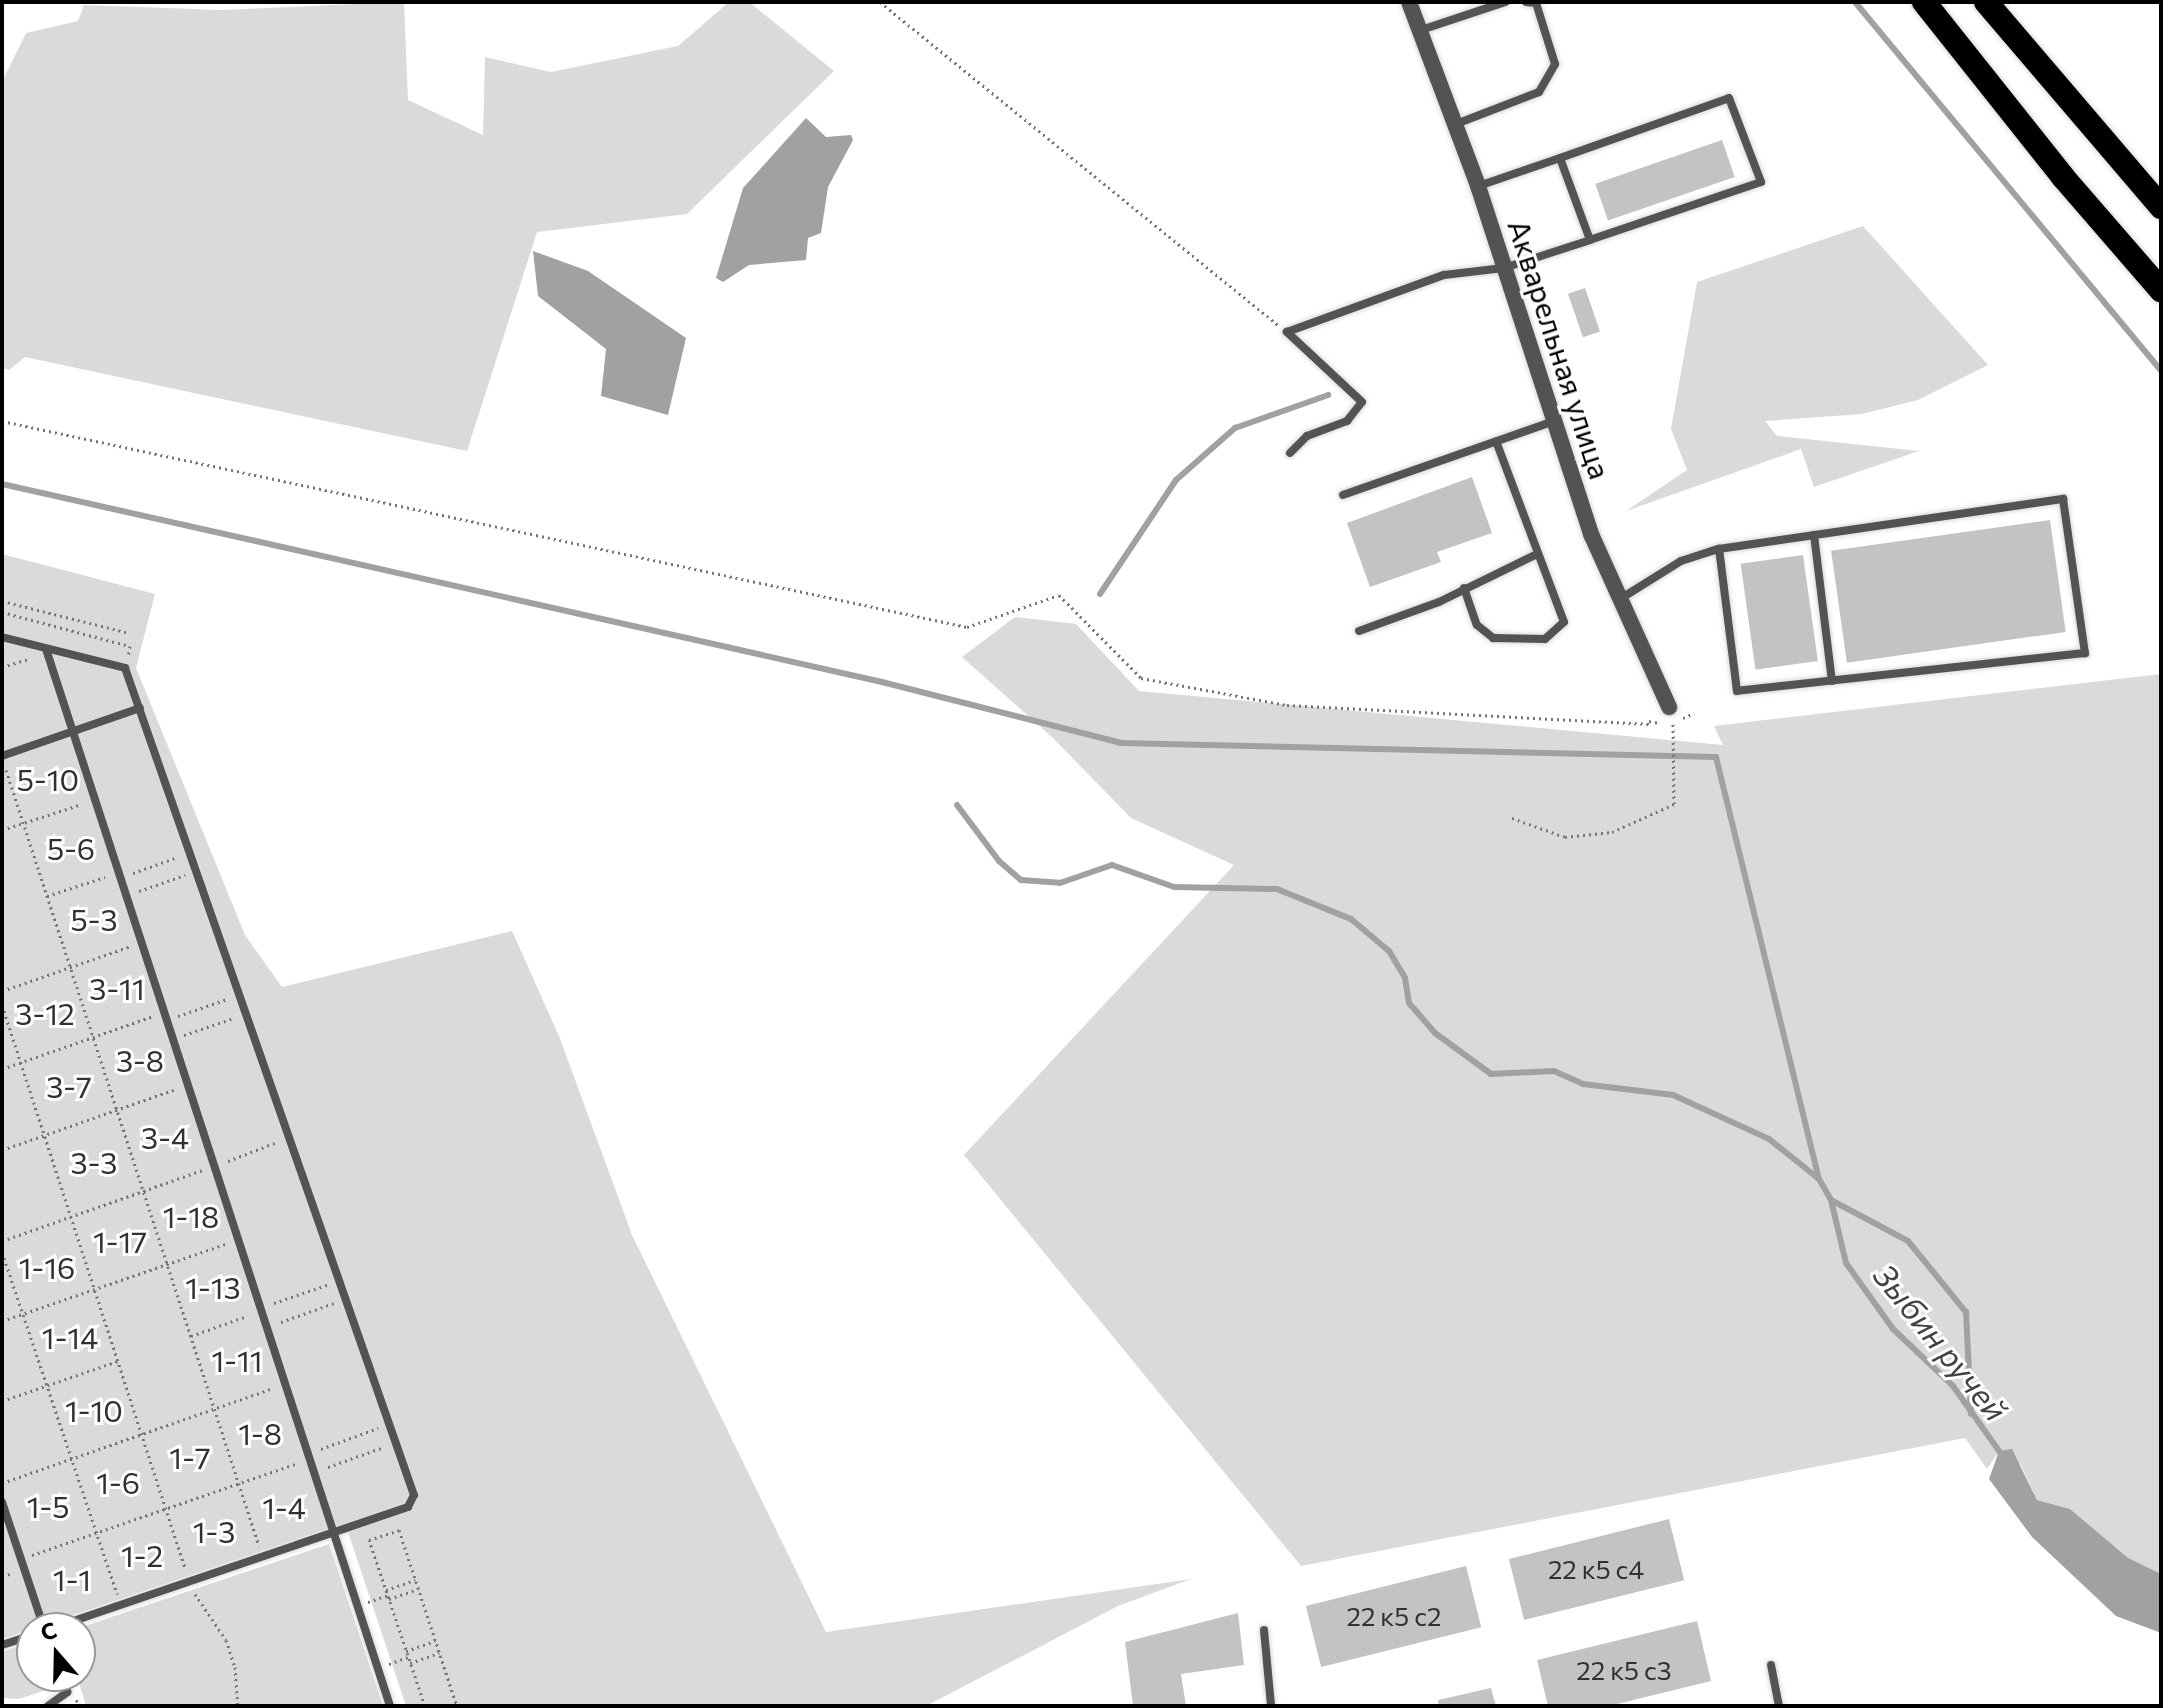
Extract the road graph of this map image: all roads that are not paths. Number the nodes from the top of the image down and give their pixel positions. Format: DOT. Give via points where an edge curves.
graph roads {
  1 [pos="1409,2"];
  2 [pos="1505,2"];
  3 [pos="1526,2"];
  4 [pos="1924,2"];
  5 [pos="1986,2"];
  6 [pos="1421,30"];
  7 [pos="1456,124"];
  8 [pos="1560,158"];
  9 [pos="1478,186"];
  10 [pos="2161,207"];
  11 [pos="1590,240"];
  12 [pos="1504,268"];
  13 [pos="2161,290"];
  14 [pos="1552,422"];
  15 [pos="1496,441"];
  16 [pos="1290,453"];
  17 [pos="1343,495"];
  18 [pos="1814,535"];
  19 [pos="1719,549"];
  20 [pos="1537,554"];
  21 [pos="1464,588"];
  22 [pos="1619,600"];
  23 [pos="1359,631"];
  24 [pos="2,637"];
  25 [pos="46,649"];
  26 [pos="1832,681"];
  27 [pos="1669,707"];
  28 [pos="140,708"];
  29 [pos="75,731"];
  30 [pos="2,757"];
  31 [pos="2,1502"];
  32 [pos="335,1533"];
  33 [pos="39,1612"];
  34 [pos="96,1614"];
  35 [pos="1264,1630"];
  36 [pos="1771,1665"];
  37 [pos="67,1692"];
  38 [pos="48,1706"];
  39 [pos="390,1706"];
  40 [pos="1271,1706"];
  41 [pos="1779,1706"];
  1 -- 6 [label="street, Акварельная улица"];
  2 -- 6 [label="lane"];
  3 -- 7 [label="lane" via="1536,3 1555,64 1539,92"];
  4 -- 13 [label="highway"];
  5 -- 10 [label="highway"];
  6 -- 7 [label="street, Акварельная улица"];
  7 -- 9 [label="street, Акварельная улица"];
  8 -- 9 [label="lane"];
  8 -- 11 [label="lane"];
  8 -- 11 [label="lane" via="1729,98 1761,182"];
  9 -- 12 [label="street, Акварельная улица"];
  11 -- 12 [label="lane"];
  12 -- 14 [label="street, Акварельная улица"];
  12 -- 16 [label="lane" via="1444,275 1287,332 1362,402 1347,421 1307,436"];
  14 -- 15 [label="lane"];
  14 -- 22 [label="street, Акварельная улица"];
  15 -- 17 [label="lane"];
  15 -- 20 [label="lane"];
  18 -- 19 [label="lane"];
  18 -- 26 [label="lane"];
  18 -- 26 [label="lane" via="2063,499 2085,653"];
  19 -- 22 [label="lane" via="1681,561"];
  19 -- 26 [label="lane" via="1737,691"];
  20 -- 21 [label="lane"];
  20 -- 21 [label="lane" via="1564,622 1545,639 1493,638 1477,625"];
  21 -- 23 [label="lane"];
  22 -- 27 [label="street, Акварельная улица"];
  24 -- 25 [label="lane"];
  25 -- 28 [label="lane" via="125,668"];
  25 -- 29 [label="lane"];
  28 -- 29 [label="lane"];
  28 -- 32 [label="lane" via="414,1495 408,1507"];
  29 -- 30 [label="lane"];
  29 -- 32 [label="lane"];
  31 -- 33 [label="lane"];
  32 -- 34 [label="lane"];
  32 -- 39 [label="lane"];
  35 -- 40 [label="lane"];
  36 -- 41 [label="lane"];
  37 -- 38 [label="lane"];
}
